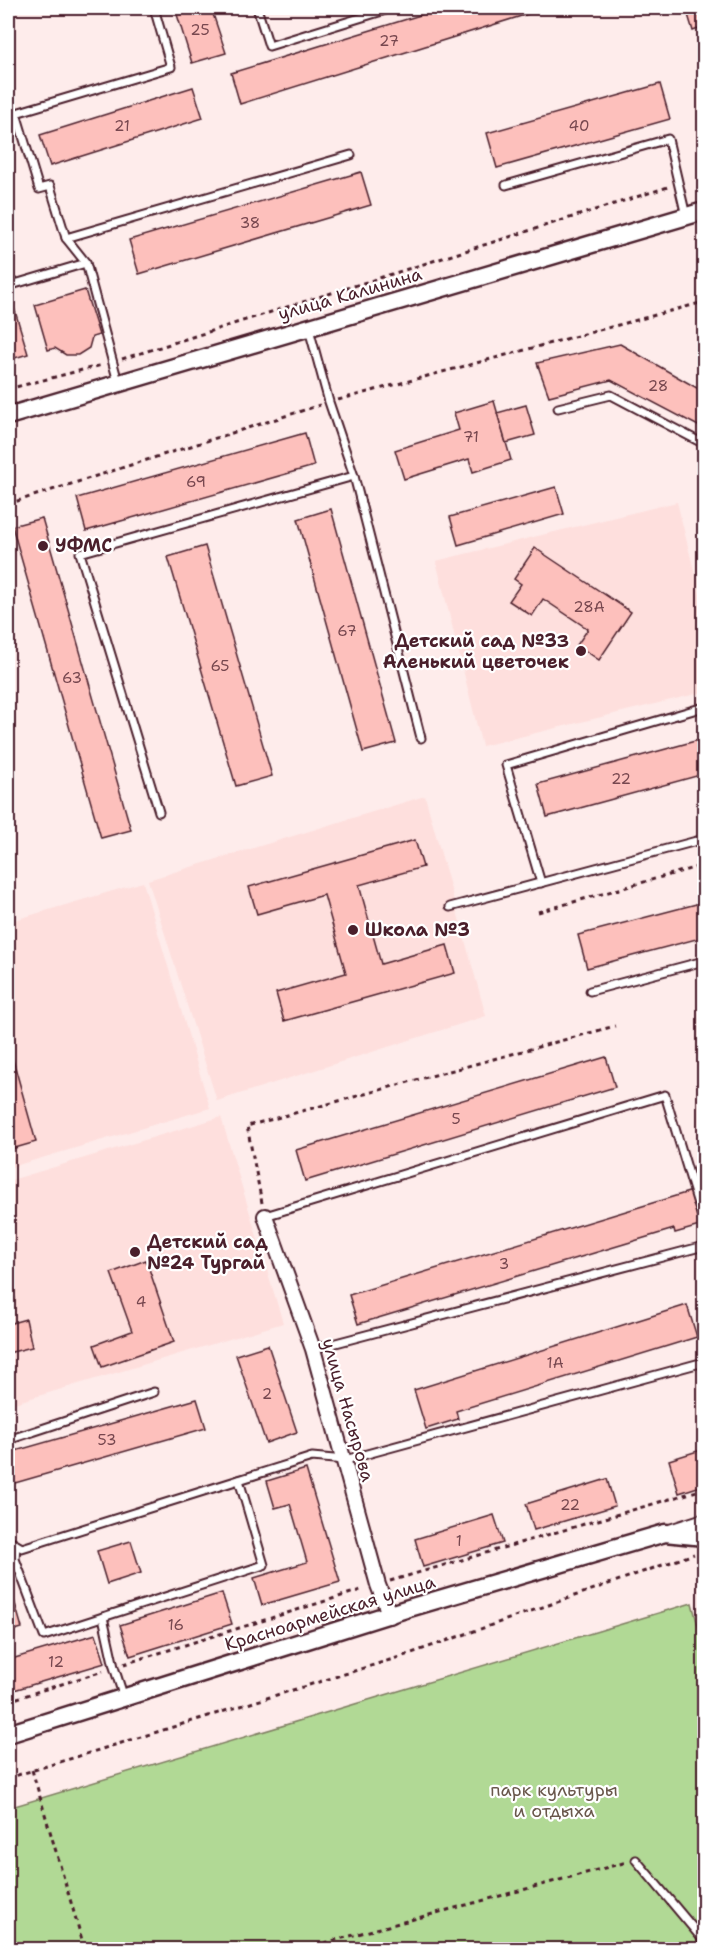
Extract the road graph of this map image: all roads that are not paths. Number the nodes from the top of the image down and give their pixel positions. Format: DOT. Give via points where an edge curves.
graph roads {
  1 [pos="154,8"];
  2 [pos="257,8"];
  3 [pos="392,8"];
  4 [pos="351,155"];
  5 [pos="506,185"];
  6 [pos="705,211"];
  7 [pos="686,216"];
  8 [pos="66,238"];
  9 [pos="86,263"];
  10 [pos="8,286"];
  11 [pos="308,327"];
  12 [pos="118,382"];
  13 [pos="558,408"];
  14 [pos="8,416"];
  15 [pos="705,444"];
  16 [pos="354,476"];
  17 [pos="705,707"];
  18 [pos="421,738"];
  19 [pos="159,812"];
  20 [pos="705,839"];
  21 [pos="541,883"];
  22 [pos="450,907"];
  23 [pos="705,961"];
  24 [pos="590,991"];
  25 [pos="265,1216"];
  26 [pos="705,1224"];
  27 [pos="705,1246"];
  28 [pos="313,1349"];
  29 [pos="705,1362"];
  30 [pos="154,1392"];
  31 [pos="8,1440"];
  32 [pos="345,1460"];
  33 [pos="239,1480"];
  34 [pos="705,1521"];
  35 [pos="665,1533"];
  36 [pos="705,1537"];
  37 [pos="8,1540"];
  38 [pos="16,1545"];
  39 [pos="390,1616"];
  40 [pos="103,1617"];
  41 [pos="124,1698"];
  42 [pos="8,1734"];
  43 [pos="636,1860"];
  44 [pos="705,1941"];
  1 -- 8 [label="lane" via="171,68 16,113 39,189 50,186"];
  2 -- 3 [label="lane" via="269,46"];
  4 -- 8 [label="lane"];
  5 -- 7 [label="lane" via="668,139"];
  6 -- 7 [label="street, улица Калинина"];
  7 -- 11 [label="street, улица Калинина"];
  8 -- 9 [label="lane"];
  9 -- 10 [label="lane"];
  9 -- 12 [label="lane"];
  11 -- 12 [label="street, улица Калинина"];
  11 -- 16 [label="lane"];
  12 -- 14 [label="street, улица Калинина"];
  13 -- 15 [label="lane" via="611,395"];
  16 -- 18 [label="lane"];
  16 -- 19 [label="lane" via="80,553"];
  17 -- 21 [label="lane" via="506,765"];
  20 -- 21 [label="lane"];
  21 -- 22 [label="lane"];
  23 -- 24 [label="lane"];
  25 -- 26 [label="lane" via="666,1095"];
  25 -- 28 [label="street, улица Насырова"];
  27 -- 28 [label="lane"];
  28 -- 32 [label="street, улица Насырова"];
  29 -- 32 [label="lane"];
  30 -- 31 [label="lane"];
  32 -- 33 [label="lane" via="312,1457"];
  32 -- 39 [label="street, улица Насырова"];
  33 -- 38 [label="lane" via="22,1548"];
  33 -- 40 [label="lane" via="264,1565"];
  34 -- 35 [label="street"];
  35 -- 36 [label="street"];
  35 -- 39 [label="street, Красноармейская улица"];
  37 -- 38 [label="lane"];
  38 -- 40 [label="lane" via="15,1559 44,1636"];
  39 -- 41 [label="street, Красноармейская улица"];
  40 -- 41 [label="lane"];
  41 -- 42 [label="street, Красноармейская улица"];
  43 -- 44 [label="lane"];
}
